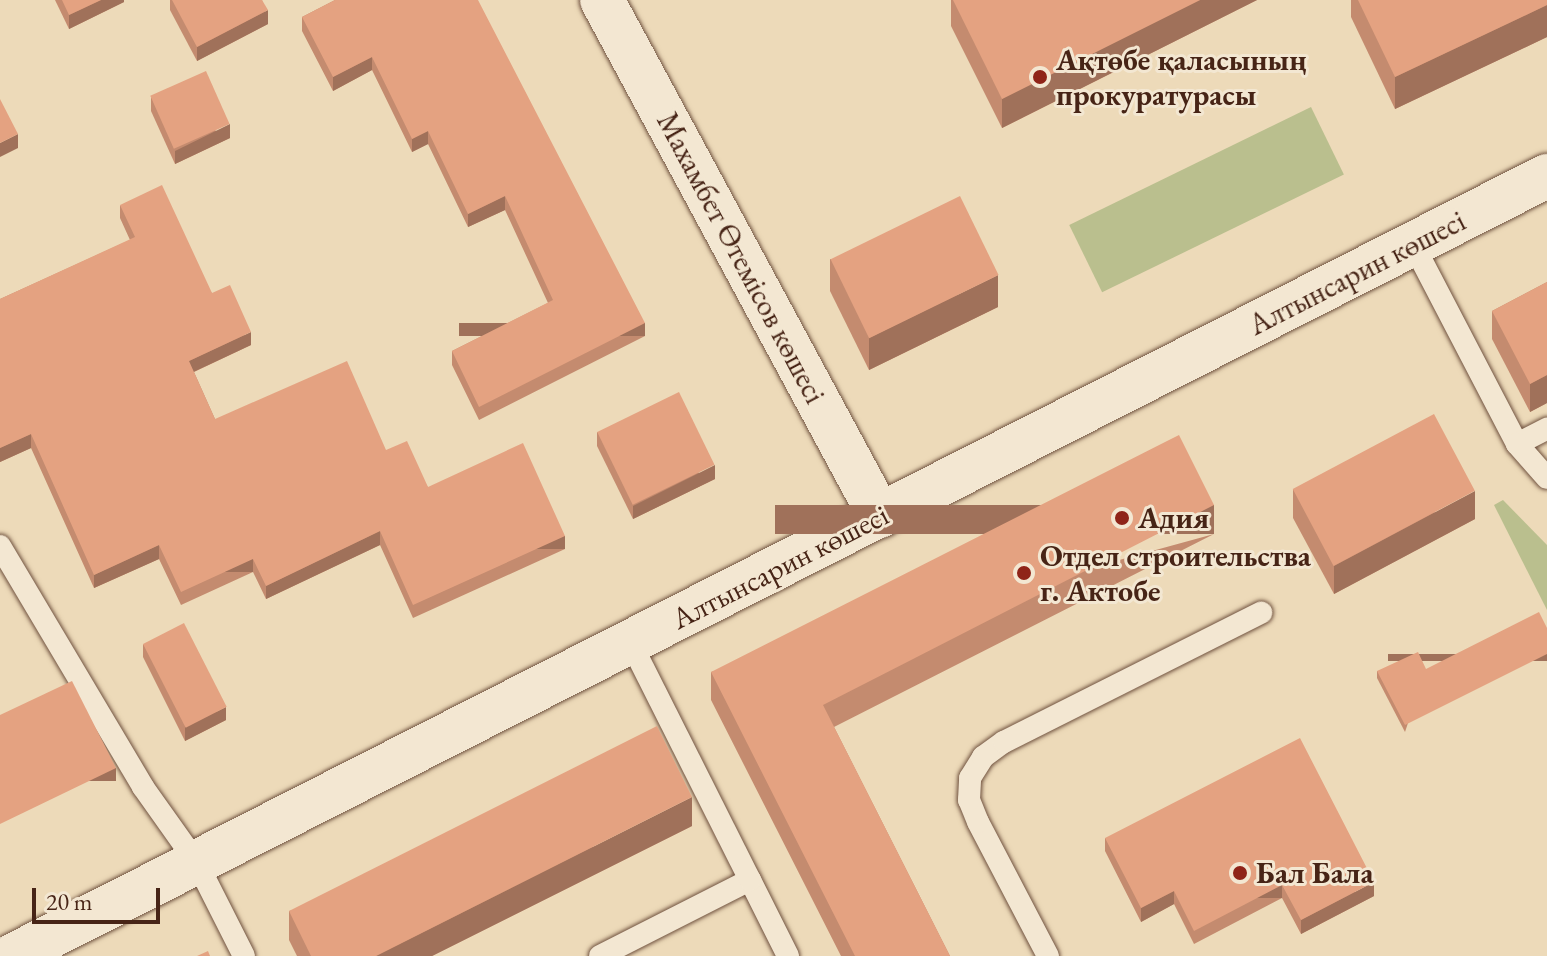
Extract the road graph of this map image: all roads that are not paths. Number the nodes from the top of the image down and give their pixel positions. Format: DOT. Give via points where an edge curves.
graph roads {
  1 [pos="602,0"];
  2 [pos="1547,176"];
  3 [pos="1413,244"];
  4 [pos="1547,429"];
  5 [pos="1517,444"];
  6 [pos="1547,478"];
  7 [pos="880,516"];
  8 [pos="0,546"];
  9 [pos="1261,613"];
  10 [pos="631,643"];
  11 [pos="197,863"];
  12 [pos="750,880"];
  13 [pos="12,956"];
  14 [pos="244,956"];
  15 [pos="600,956"];
  16 [pos="788,956"];
  17 [pos="1048,956"];
  1 -- 7 [label="street, Махамбет Өтемісов көшесі"];
  2 -- 3 [label="street, Алтынсарин көшесі"];
  3 -- 5 [label="lane"];
  3 -- 7 [label="street, Алтынсарин көшесі"];
  4 -- 5 [label="lane"];
  5 -- 6 [label="lane"];
  7 -- 10 [label="street, Алтынсарин көшесі"];
  8 -- 11 [label="lane" via="143,787"];
  9 -- 17 [label="lane" via="983,757 970,778 969,800"];
  10 -- 11 [label="street, Алтынсарин көшесі"];
  10 -- 12 [label="lane"];
  11 -- 13 [label="street, Алтынсарин көшесі"];
  11 -- 14 [label="lane"];
  12 -- 15 [label="lane"];
  12 -- 16 [label="lane"];
}
